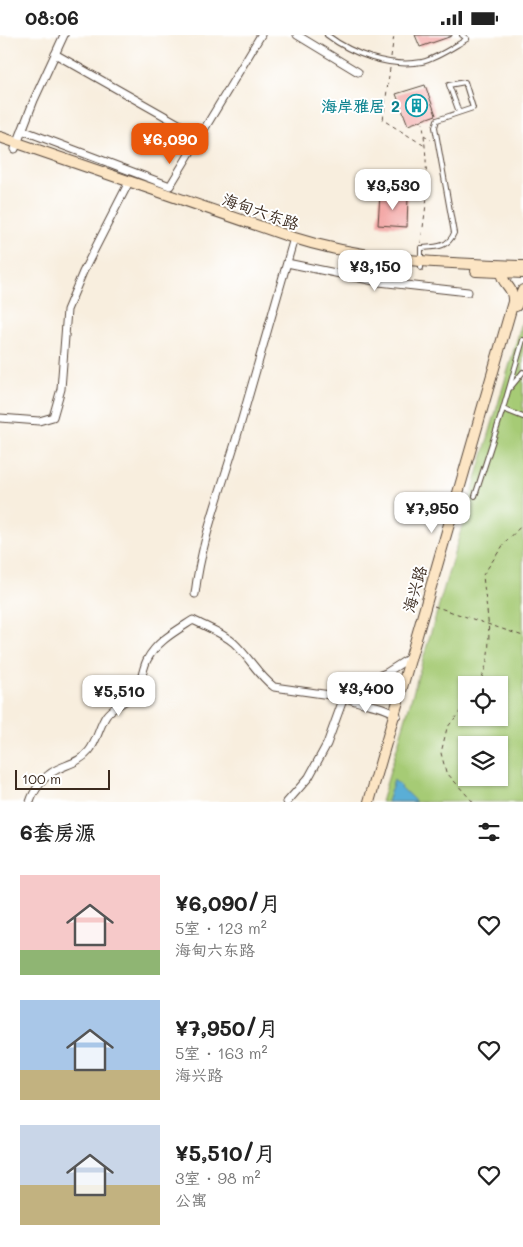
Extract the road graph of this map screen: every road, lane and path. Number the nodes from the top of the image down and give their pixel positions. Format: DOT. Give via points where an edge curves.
graph roads {
  1 [pos="64,35"];
  2 [pos="261,35"];
  3 [pos="297,35"];
  4 [pos="327,35"];
  5 [pos="394,35"];
  6 [pos="462,35"];
  7 [pos="55,54"];
  8 [pos="390,62"];
  9 [pos="358,72"];
  10 [pos="459,112"];
  11 [pos="423,123"];
  12 [pos="22,130"];
  13 [pos="423,135"];
  14 [pos="200,136"];
  15 [pos="0,137"];
  16 [pos="0,144"];
  17 [pos="439,145"];
  18 [pos="16,146"];
  19 [pos="425,146"];
  20 [pos="128,185"];
  21 [pos="293,241"];
  22 [pos="421,248"];
  23 [pos="383,261"];
  24 [pos="287,263"];
  25 [pos="420,265"];
  26 [pos="523,266"];
  27 [pos="501,272"];
  28 [pos="523,273"];
  29 [pos="379,282"];
  30 [pos="523,290"];
  31 [pos="468,292"];
  32 [pos="523,339"];
  33 [pos="523,372"];
  34 [pos="509,389"];
  35 [pos="503,409"];
  36 [pos="523,417"];
  37 [pos="0,419"];
  38 [pos="475,496"];
  39 [pos="523,524"];
  40 [pos="195,594"];
  41 [pos="430,604"];
  42 [pos="488,624"];
  43 [pos="523,636"];
  44 [pos="413,655"];
  45 [pos="483,676"];
  46 [pos="344,697"];
  47 [pos="396,714"];
  48 [pos="458,714"];
  49 [pos="30,802"];
  50 [pos="287,802"];
  51 [pos="371,802"];
  52 [pos="473,802"];
  1 -- 7 [label="street"];
  2 -- 14 [label="street"];
  3 -- 9 [label="street"];
  4 -- 8 [label="lane" via="353,52"];
  5 -- 8 [label="path"];
  6 -- 8 [label="lane" via="467,39 421,62"];
  7 -- 12 [label="street"];
  7 -- 14 [label="street"];
  8 -- 19 [label="path" via="383,120"];
  10 -- 10 [label="lane" via="473,108 464,82 449,85"];
  10 -- 17 [label="lane" via="437,120 435,127"];
  11 -- 13 [label="path"];
  12 -- 14 [label="street" via="170,186"];
  12 -- 18 [label="street"];
  13 -- 17 [label="path"];
  13 -- 19 [label="path"];
  15 -- 18 [label="street, 海甸六东路"];
  16 -- 18 [label="street, 海甸六东路"];
  17 -- 22 [label="lane" via="454,233 443,246"];
  18 -- 20 [label="street, 海甸六东路"];
  19 -- 22 [label="path" via="427,197"];
  20 -- 21 [label="street, 海甸六东路"];
  20 -- 37 [label="street" via="67,310 61,389 53,417 39,421"];
  21 -- 23 [label="street, 海甸六东路" via="322,253"];
  21 -- 24 [label="street"];
  22 -- 25 [label="lane"];
  23 -- 25 [label="street, 海甸六东路"];
  23 -- 29 [label="street"];
  24 -- 29 [label="street"];
  24 -- 40 [label="street" via="203,547"];
  25 -- 26 [label="street, 海甸六东路"];
  25 -- 27 [label="street, 海甸六东路"];
  27 -- 28 [label="street, 海甸六东路"];
  27 -- 44 [label="street, 海兴路" via="502,279 512,291 513,302"];
  29 -- 31 [label="street"];
  30 -- 41 [label="street, 海兴路" via="518,298"];
  32 -- 34 [label="lane"];
  33 -- 34 [label="lane"];
  34 -- 35 [label="lane"];
  35 -- 36 [label="lane"];
  35 -- 38 [label="lane"];
  39 -- 42 [label="path" via="504,544 483,575"];
  41 -- 42 [label="path"];
  41 -- 44 [label="street, 海兴路"];
  42 -- 43 [label="path"];
  42 -- 45 [label="path" via="489,651"];
  44 -- 46 [label="street" via="386,673 356,685"];
  44 -- 47 [label="street, 海兴路"];
  46 -- 47 [label="street"];
  46 -- 49 [label="street" via="274,687 232,642 193,620 164,638 147,660 136,691 106,716 90,750 79,760 46,777"];
  46 -- 50 [label="street" via="327,744 309,777"];
  47 -- 51 [label="street, 海兴路"];
  48 -- 52 [label="path" via="447,728 441,753 446,773"];
}
